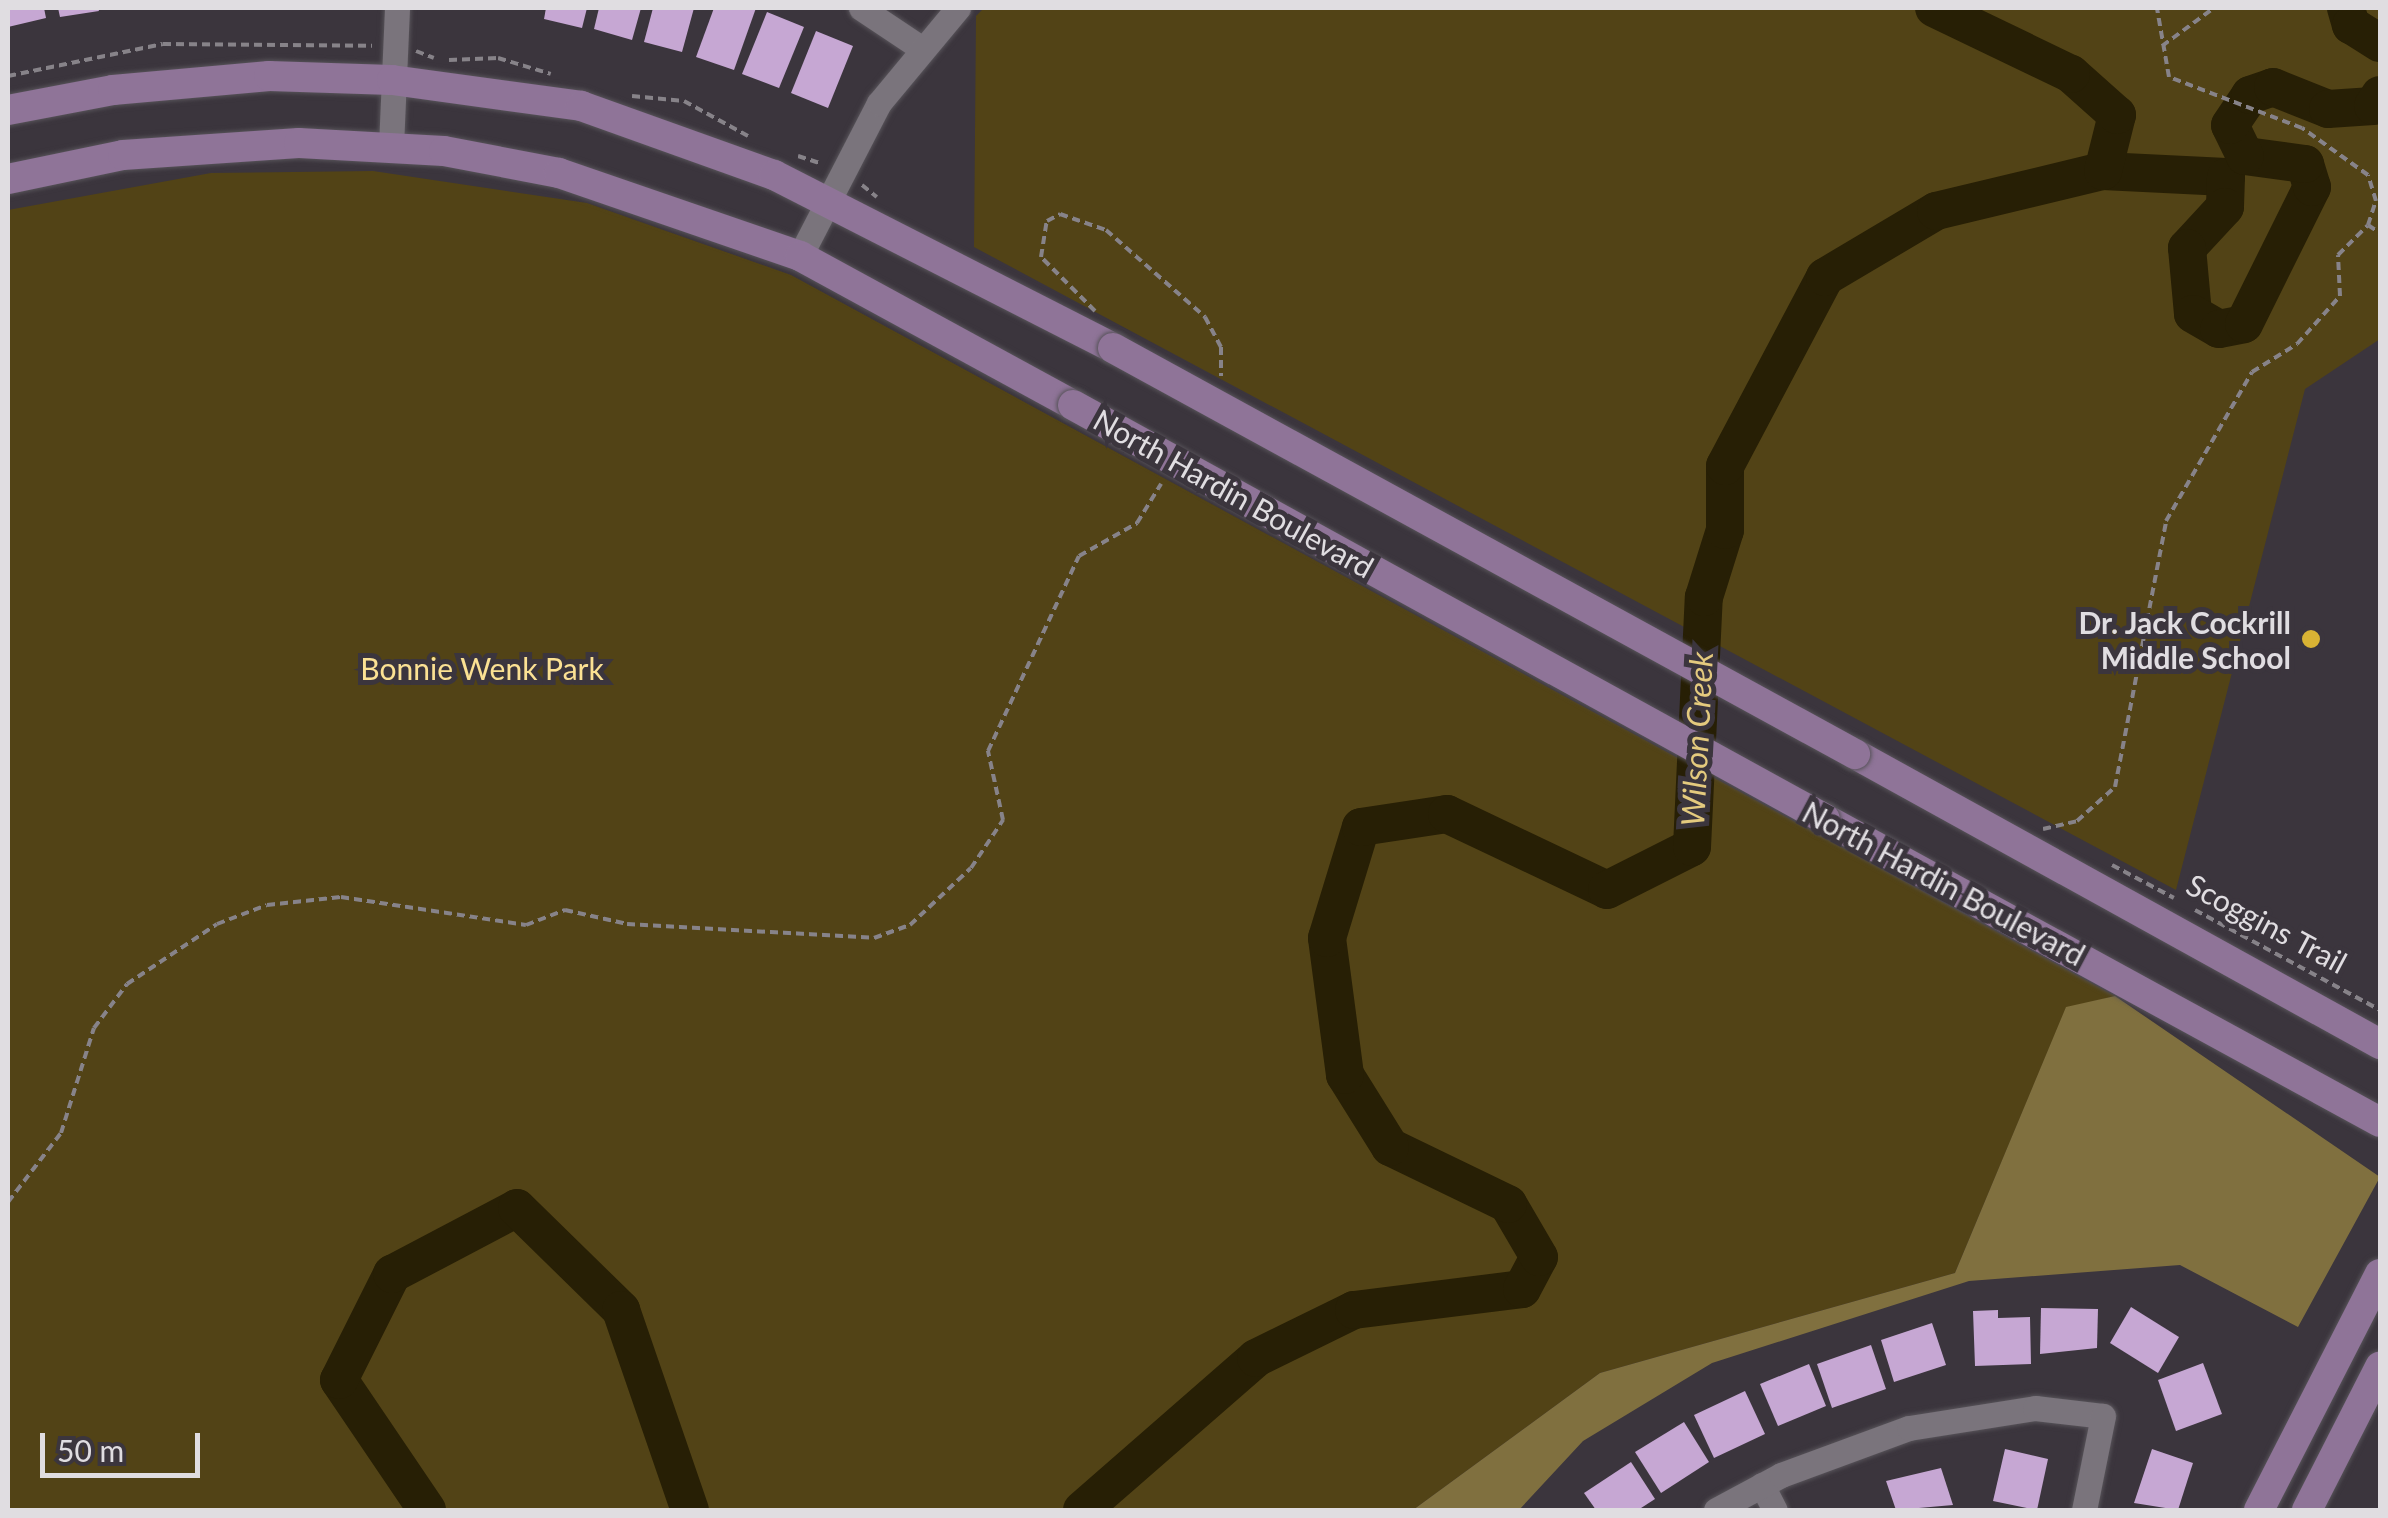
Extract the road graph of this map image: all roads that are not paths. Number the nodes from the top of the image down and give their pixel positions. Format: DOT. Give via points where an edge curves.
graph roads {
  1 [pos="397,8"];
  2 [pos="861,8"];
  3 [pos="958,8"];
  4 [pos="922,48"];
  5 [pos="392,80"];
  6 [pos="8,110"];
  7 [pos="391,146"];
  8 [pos="8,179"];
  9 [pos="827,201"];
  10 [pos="800,256"];
  11 [pos="2380,1044"];
  12 [pos="2380,1122"];
  13 [pos="2380,1274"];
  14 [pos="2380,1367"];
  15 [pos="1762,1484"];
  16 [pos="1716,1510"];
  17 [pos="1775,1510"];
  18 [pos="2084,1510"];
  19 [pos="2259,1510"];
  20 [pos="2307,1510"];
  1 -- 5 [label="street"];
  2 -- 4 [label="street"];
  3 -- 4 [label="street"];
  4 -- 9 [label="street" via="860,134"];
  5 -- 6 [label="main road" via="192,80"];
  5 -- 7 [label="street"];
  5 -- 9 [label="main road" via="581,106 722,152"];
  7 -- 8 [label="main road, North Hardin Boulevard" via="212,144"];
  7 -- 10 [label="main road, North Hardin Boulevard" via="559,173"];
  9 -- 10 [label="street"];
  9 -- 11 [label="main road, bridge" via="1107,334"];
  10 -- 12 [label="main road, North Hardin Boulevard, bridge"];
  13 -- 19 [label="main road"];
  14 -- 20 [label="main road"];
  15 -- 16 [label="street"];
  15 -- 17 [label="street"];
  15 -- 18 [label="street" via="1962,1414 2103,1416"];
}
